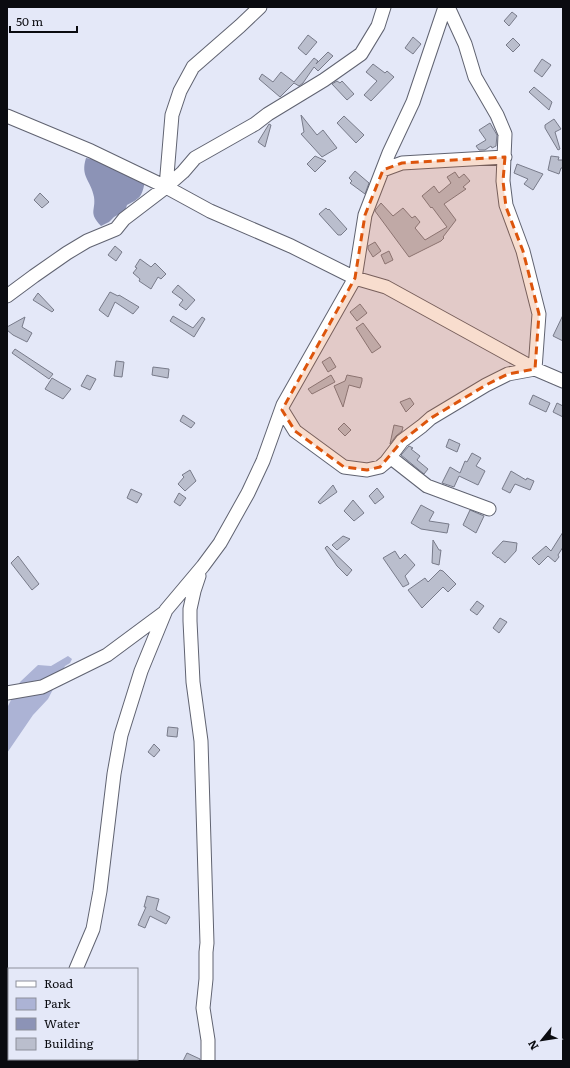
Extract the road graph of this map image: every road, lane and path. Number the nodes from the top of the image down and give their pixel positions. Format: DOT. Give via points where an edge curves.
graph roads {
  1 [pos="260,7"];
  2 [pos="384,7"];
  3 [pos="445,7"];
  4 [pos="448,7"];
  5 [pos="7,116"];
  6 [pos="505,157"];
  7 [pos="383,170"];
  8 [pos="166,187"];
  9 [pos="355,278"];
  10 [pos="7,296"];
  11 [pos="535,369"];
  12 [pos="563,381"];
  13 [pos="282,410"];
  14 [pos="390,457"];
  15 [pos="489,510"];
  16 [pos="203,566"];
  17 [pos="166,610"];
  18 [pos="7,693"];
  19 [pos="76,968"];
  20 [pos="208,1061"];
  1 -- 8 [label="street" via="193,67 180,91 172,116"];
  2 -- 8 [label="street" via="378,26 361,54 255,124 195,158"];
  3 -- 7 [label="street" via="413,102"];
  4 -- 6 [label="street" via="465,44 475,77 505,134"];
  5 -- 8 [label="street" via="91,151"];
  6 -- 7 [label="street" via="402,163"];
  6 -- 11 [label="street" via="503,181 506,207 523,251 540,314"];
  7 -- 9 [label="street" via="365,215"];
  8 -- 9 [label="street" via="210,211 291,246"];
  8 -- 10 [label="street" via="124,219 116,229 67,253"];
  9 -- 11 [label="street" via="386,287"];
  9 -- 13 [label="street"];
  11 -- 12 [label="street"];
  11 -- 14 [label="street" via="508,374 472,393 431,418 402,441"];
  13 -- 14 [label="street" via="295,431 344,467 376,469"];
  13 -- 16 [label="street" via="248,493 220,543"];
  14 -- 15 [label="street" via="427,486"];
  16 -- 17 [label="street"];
  16 -- 20 [label="street" via="190,609 194,682 202,741 207,943 203,1008"];
  17 -- 18 [label="street" via="107,655 42,687"];
  17 -- 19 [label="street" via="141,671 121,735 100,892 92,929"];
}
